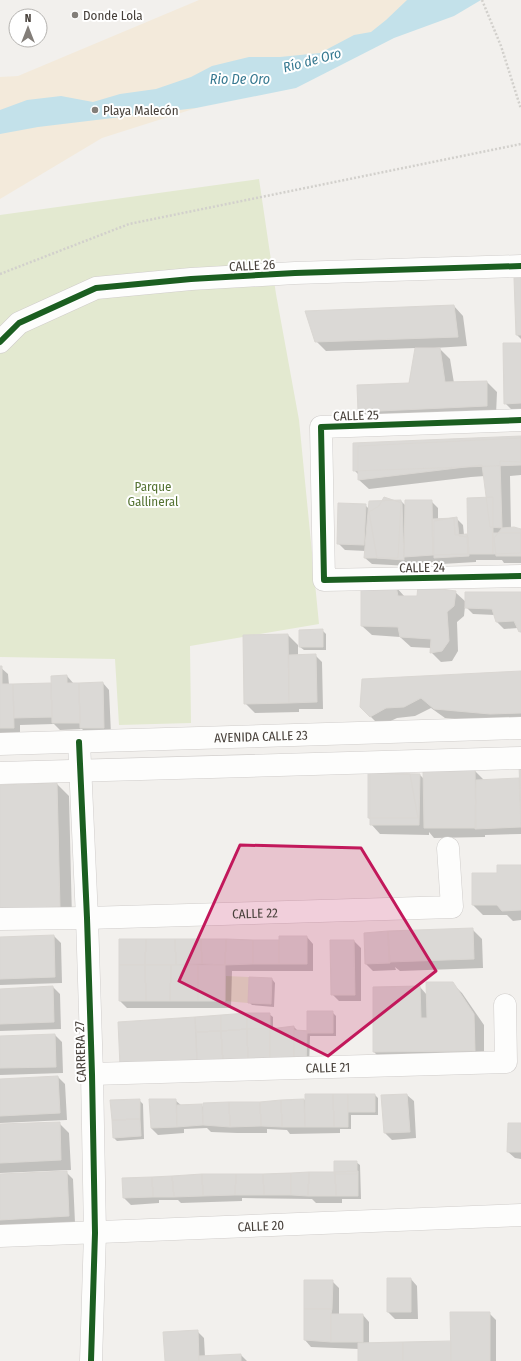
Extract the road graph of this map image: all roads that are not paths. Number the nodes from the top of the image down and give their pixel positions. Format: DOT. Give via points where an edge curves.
graph roads {
  1 [pos="521,266"];
  2 [pos="0,342"];
  3 [pos="521,420"];
  4 [pos="521,576"];
  5 [pos="324,580"];
  6 [pos="521,728"];
  7 [pos="79,742"];
  8 [pos="0,744"];
  9 [pos="521,758"];
  10 [pos="81,771"];
  11 [pos="0,773"];
  12 [pos="448,848"];
  13 [pos="87,918"];
  14 [pos="0,919"];
  15 [pos="504,1005"];
  16 [pos="92,1074"];
  17 [pos="521,1215"];
  18 [pos="95,1232"];
  19 [pos="0,1236"];
  20 [pos="91,1361"];
  1 -- 2 [label="street, CALLE 26" via="287,274 191,279 96,288 19,323"];
  3 -- 5 [label="street, CALLE 25" via="321,427"];
  4 -- 5 [label="street, CALLE 24"];
  6 -- 7 [label="street, AVENIDA CALLE 23"];
  7 -- 8 [label="street, AVENIDA CALLE 23"];
  7 -- 10 [label="street, CARRERA 27"];
  9 -- 10 [label="street"];
  10 -- 11 [label="street"];
  10 -- 13 [label="street, CARRERA 27"];
  12 -- 13 [label="street, CALLE 22" via="452,907"];
  13 -- 14 [label="street, CALLE 22"];
  13 -- 16 [label="street, CARRERA 27"];
  15 -- 16 [label="street, CALLE 21" via="506,1062"];
  16 -- 18 [label="street, CARRERA 27"];
  17 -- 18 [label="street, CALLE 20"];
  18 -- 19 [label="street, CALLE 20"];
  18 -- 20 [label="street, CARRERA 27"];
}
